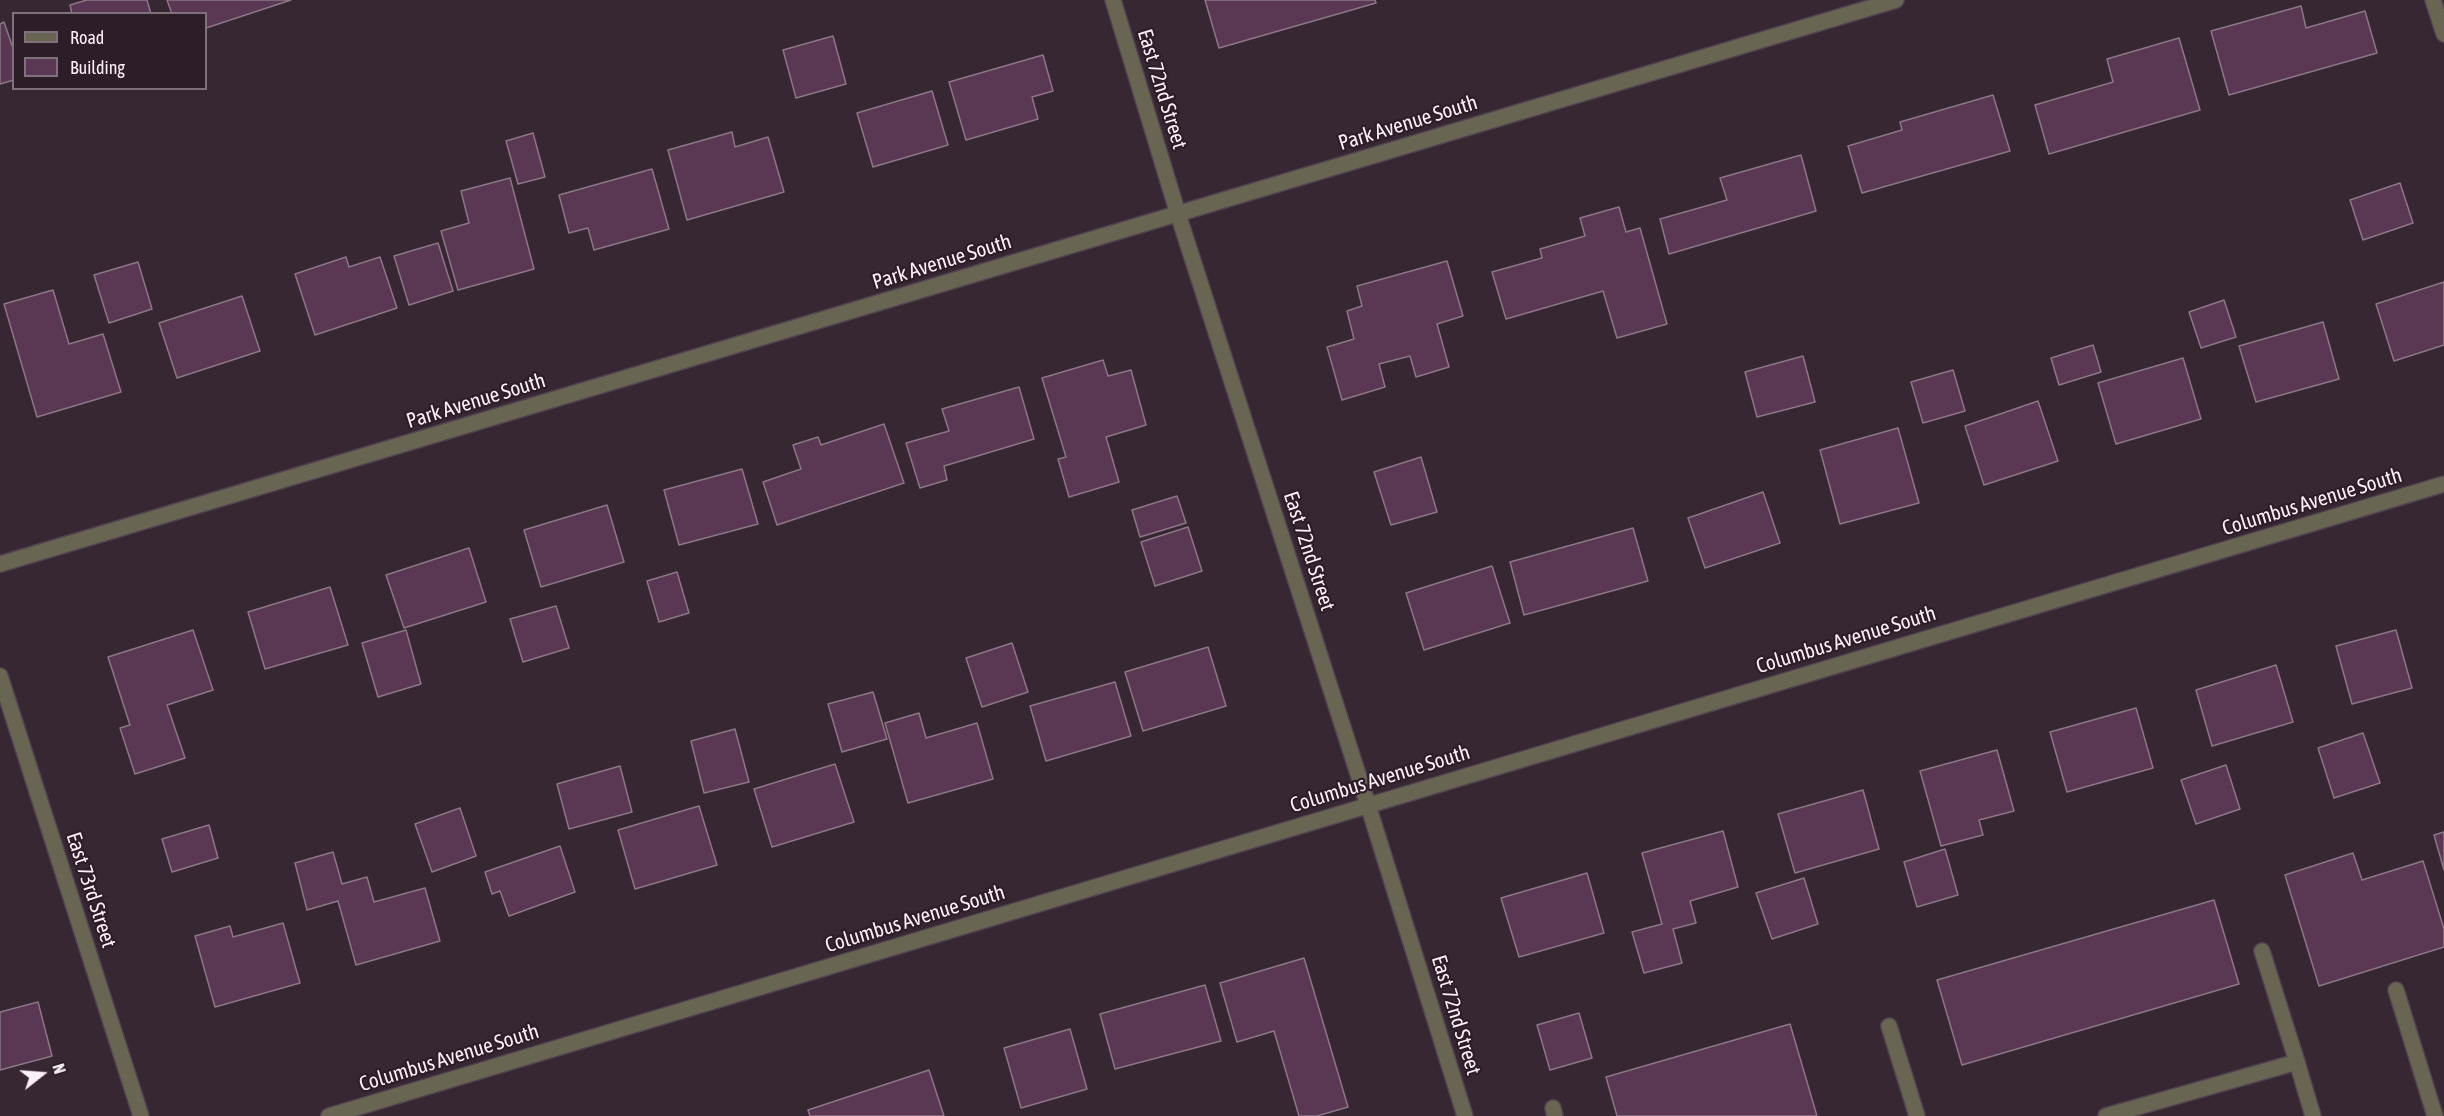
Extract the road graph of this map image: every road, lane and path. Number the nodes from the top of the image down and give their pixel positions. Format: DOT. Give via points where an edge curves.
graph roads {
  1 [pos="1113,0"];
  2 [pos="1896,0"];
  3 [pos="2433,0"];
  4 [pos="2444,34"];
  5 [pos="1178,214"];
  6 [pos="2444,484"];
  7 [pos="0,564"];
  8 [pos="0,676"];
  9 [pos="1368,805"];
  10 [pos="2262,951"];
  11 [pos="2396,990"];
  12 [pos="1889,1026"];
  13 [pos="2297,1062"];
  14 [pos="141,1116"];
  15 [pos="329,1116"];
  16 [pos="1465,1116"];
  17 [pos="1917,1116"];
  18 [pos="2106,1116"];
  19 [pos="2313,1116"];
  20 [pos="2434,1116"];
  1 -- 5 [label="street, East 72nd Street"];
  2 -- 5 [label="street, Park Avenue South"];
  3 -- 4 [label="street"];
  5 -- 7 [label="street, Park Avenue South"];
  5 -- 9 [label="street, East 72nd Street"];
  6 -- 9 [label="street, Columbus Avenue South"];
  8 -- 14 [label="street, East 73rd Street"];
  9 -- 15 [label="street, Columbus Avenue South"];
  9 -- 16 [label="street, East 72nd Street"];
  10 -- 13 [label="street"];
  11 -- 20 [label="street"];
  12 -- 17 [label="street"];
  13 -- 18 [label="street"];
  13 -- 19 [label="street"];
}
